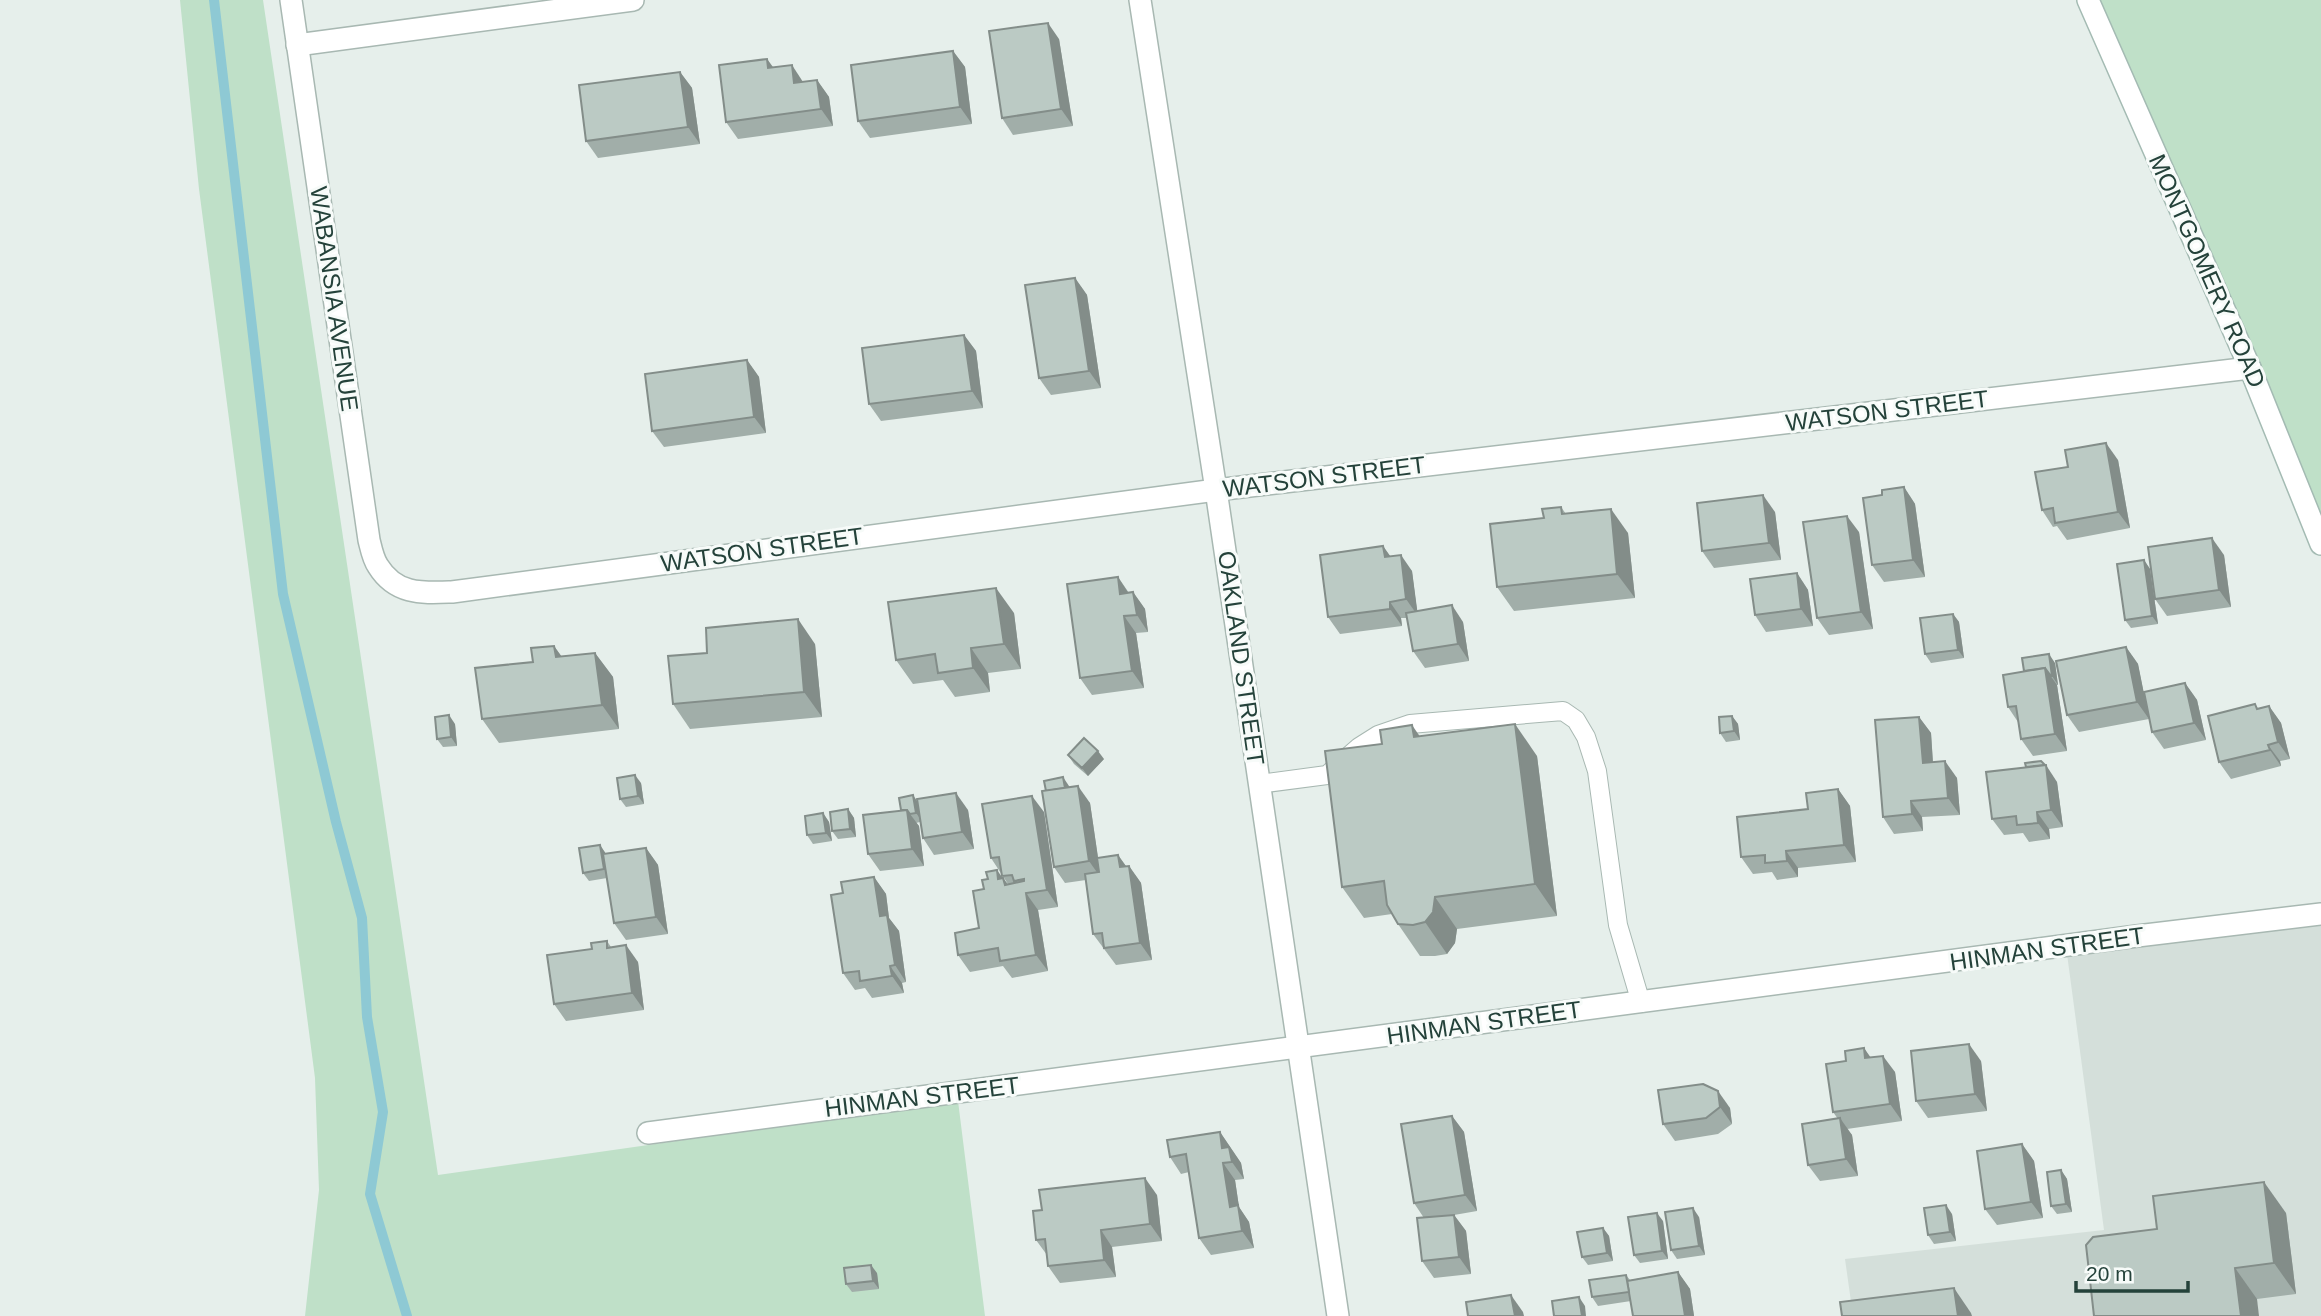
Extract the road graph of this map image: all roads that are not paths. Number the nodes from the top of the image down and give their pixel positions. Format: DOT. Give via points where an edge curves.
graph roads {
  1 [pos="290,0"];
  2 [pos="633,0"];
  3 [pos="1140,0"];
  4 [pos="2088,0"];
  5 [pos="297,45"];
  6 [pos="2250,368"];
  7 [pos="1216,490"];
  8 [pos="2321,544"];
  9 [pos="399,588"];
  10 [pos="1259,784"];
  11 [pos="2321,914"];
  12 [pos="1641,1003"];
  13 [pos="1298,1048"];
  14 [pos="648,1133"];
  15 [pos="1338,1316"];
  1 -- 5 [label="street, WABANSIA AVENUE"];
  2 -- 5 [label="street"];
  3 -- 7 [label="street, OAKLAND STREET"];
  4 -- 6 [label="street, MONTGOMERY ROAD"];
  5 -- 9 [label="street, WABANSIA AVENUE" via="369,540 377,566"];
  6 -- 7 [label="street, WATSON STREET"];
  6 -- 8 [label="street, MONTGOMERY ROAD"];
  7 -- 9 [label="street, WATSON STREET" via="452,592"];
  7 -- 10 [label="street, OAKLAND STREET"];
  10 -- 12 [label="lane" via="1327,775 1378,734 1410,724 1563,710 1586,737 1597,771 1618,925"];
  10 -- 13 [label="street, OAKLAND STREET"];
  11 -- 12 [label="street, HINMAN STREET"];
  12 -- 13 [label="street, HINMAN STREET"];
  13 -- 14 [label="street, HINMAN STREET"];
  13 -- 15 [label="street, OAKLAND STREET"];
}
